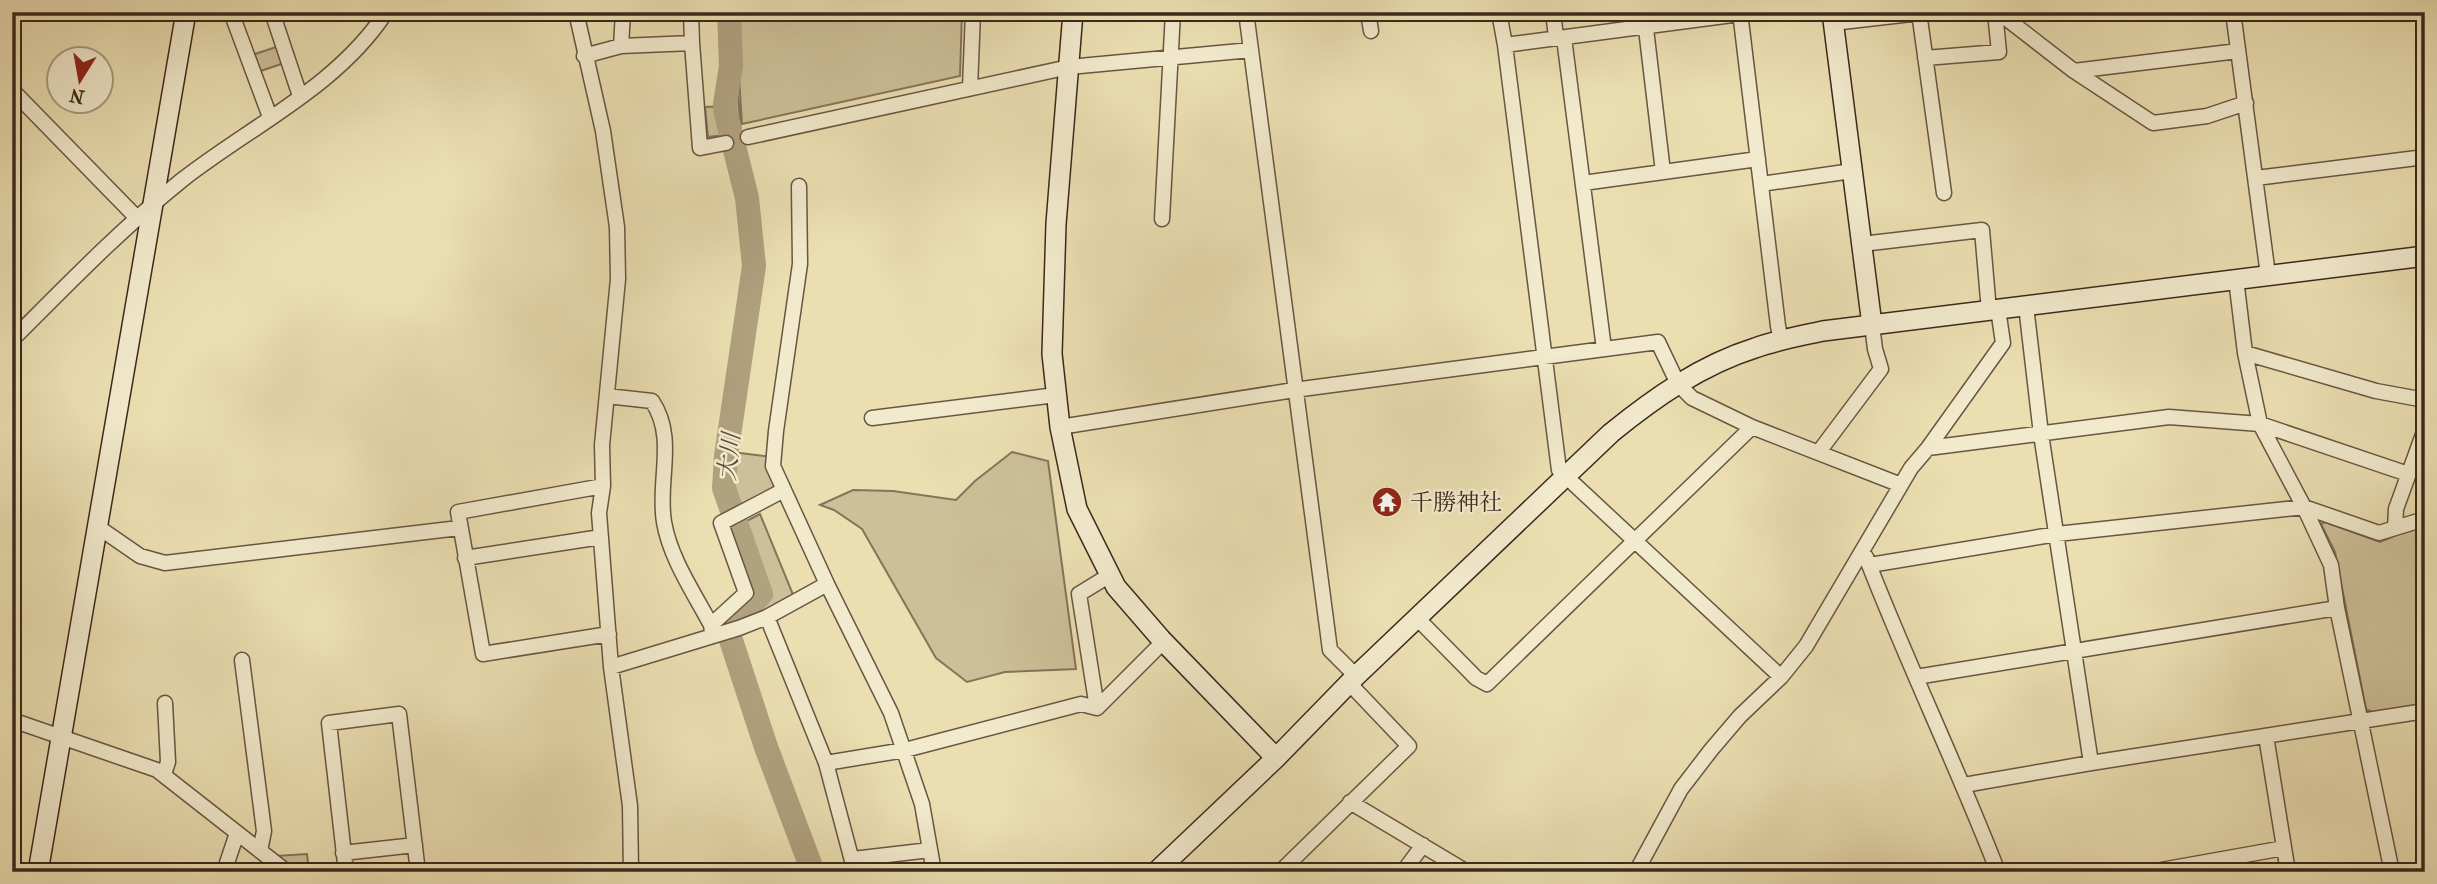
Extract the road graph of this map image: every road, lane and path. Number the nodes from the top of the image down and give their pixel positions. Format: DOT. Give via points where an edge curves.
graph roads {
  1 [pos="187,12"];
  2 [pos="232,12"];
  3 [pos="272,12"];
  4 [pos="386,12"];
  5 [pos="576,12"];
  6 [pos="622,12"];
  7 [pos="691,12"];
  8 [pos="973,12"];
  9 [pos="1073,12"];
  10 [pos="1172,12"];
  11 [pos="1246,12"];
  12 [pos="1368,12"];
  13 [pos="1499,12"];
  14 [pos="1553,12"];
  15 [pos="1644,12"];
  16 [pos="1997,12"];
  17 [pos="2233,12"];
  18 [pos="1740,13"];
  19 [pos="1920,13"];
  20 [pos="1833,18"];
  21 [pos="1646,28"];
  22 [pos="1371,31"];
  23 [pos="1560,38"];
  24 [pos="692,43"];
  25 [pos="1505,45"];
  26 [pos="621,46"];
  27 [pos="1251,50"];
  28 [pos="2238,51"];
  29 [pos="584,56"];
  30 [pos="1169,57"];
  31 [pos="1926,58"];
  32 [pos="1069,67"];
  33 [pos="2074,71"];
  34 [pos="970,88"];
  35 [pos="12,90"];
  36 [pos="300,96"];
  37 [pos="2246,103"];
  38 [pos="270,117"];
  39 [pos="748,137"];
  40 [pos="726,143"];
  41 [pos="2425,157"];
  42 [pos="1758,159"];
  43 [pos="1853,171"];
  44 [pos="1663,172"];
  45 [pos="2256,178"];
  46 [pos="1583,183"];
  47 [pos="1760,184"];
  48 [pos="799,186"];
  49 [pos="1944,193"];
  50 [pos="153,204"];
  51 [pos="137,218"];
  52 [pos="1162,219"];
  53 [pos="1862,244"];
  54 [pos="2425,256"];
  55 [pos="2268,275"];
  56 [pos="2236,279"];
  57 [pos="2025,306"];
  58 [pos="1993,310"];
  59 [pos="1872,325"];
  60 [pos="12,340"];
  61 [pos="1782,340"];
  62 [pos="1604,349"];
  63 [pos="2245,353"];
  64 [pos="1544,356"];
  65 [pos="1678,384"];
  66 [pos="1294,390"];
  67 [pos="1056,395"];
  68 [pos="607,397"];
  69 [pos="2425,400"];
  70 [pos="872,418"];
  71 [pos="2260,424"];
  72 [pos="1060,427"];
  73 [pos="1752,427"];
  74 [pos="2425,429"];
  75 [pos="2041,434"];
  76 [pos="1928,448"];
  77 [pos="1818,453"];
  78 [pos="2408,474"];
  79 [pos="1565,475"];
  80 [pos="1901,485"];
  81 [pos="603,486"];
  82 [pos="784,490"];
  83 [pos="2304,507"];
  84 [pos="97,527"];
  85 [pos="459,528"];
  86 [pos="2395,528"];
  87 [pos="2425,529"];
  88 [pos="2057,534"];
  89 [pos="601,537"];
  90 [pos="1634,540"];
  91 [pos="1863,547"];
  92 [pos="465,558"];
  93 [pos="1870,565"];
  94 [pos="1111,575"];
  95 [pos="827,584"];
  96 [pos="2337,608"];
  97 [pos="766,617"];
  98 [pos="1417,618"];
  99 [pos="711,631"];
  100 [pos="608,634"];
  101 [pos="1164,641"];
  102 [pos="2075,650"];
  103 [pos="243,660"];
  104 [pos="611,667"];
  105 [pos="1781,677"];
  106 [pos="1916,677"];
  107 [pos="1353,680"];
  108 [pos="165,703"];
  109 [pos="1097,708"];
  110 [pos="2425,711"];
  111 [pos="12,720"];
  112 [pos="2362,722"];
  113 [pos="2266,736"];
  114 [pos="61,737"];
  115 [pos="905,750"];
  116 [pos="1276,758"];
  117 [pos="826,763"];
  118 [pos="2091,763"];
  119 [pos="164,774"];
  120 [pos="1965,785"];
  121 [pos="1350,803"];
  122 [pos="237,833"];
  123 [pos="415,845"];
  124 [pos="1423,845"];
  125 [pos="2284,848"];
  126 [pos="930,850"];
  127 [pos="260,851"];
  128 [pos="344,853"];
  129 [pos="854,865"];
  130 [pos="2185,869"];
  131 [pos="38,872"];
  132 [pos="224,872"];
  133 [pos="287,872"];
  134 [pos="346,872"];
  135 [pos="418,872"];
  136 [pos="631,872"];
  137 [pos="934,872"];
  138 [pos="1156,872"];
  139 [pos="1280,872"];
  140 [pos="1403,872"];
  141 [pos="1467,872"];
  142 [pos="1636,872"];
  143 [pos="1998,872"];
  144 [pos="2150,872"];
  145 [pos="2288,872"];
  146 [pos="2392,872"];
  1 -- 50 [label="street"];
  2 -- 38 [label="street"];
  3 -- 36 [label="street"];
  4 -- 36 [label="street" via="356,52"];
  5 -- 29 [label="street"];
  6 -- 26 [label="street"];
  7 -- 24 [label="street"];
  8 -- 34 [label="street"];
  9 -- 32 [label="street"];
  10 -- 30 [label="street"];
  11 -- 27 [label="street"];
  12 -- 22 [label="street"];
  13 -- 25 [label="street"];
  14 -- 23 [label="street"];
  15 -- 21 [label="street"];
  16 -- 31 [label="street" via="1999,52"];
  16 -- 33 [label="street"];
  17 -- 28 [label="street"];
  18 -- 21 [label="street"];
  18 -- 42 [label="street"];
  19 -- 20 [label="street"];
  19 -- 31 [label="street"];
  20 -- 43 [label="street"];
  21 -- 23 [label="street"];
  21 -- 44 [label="street"];
  23 -- 25 [label="street"];
  23 -- 46 [label="street"];
  24 -- 26 [label="street"];
  24 -- 40 [label="street" via="700,148"];
  25 -- 64 [label="street"];
  26 -- 29 [label="street"];
  27 -- 30 [label="street"];
  27 -- 66 [label="street"];
  28 -- 33 [label="street"];
  28 -- 37 [label="street"];
  29 -- 68 [label="street" via="603,131 617,227 618,279"];
  30 -- 32 [label="street"];
  30 -- 52 [label="street"];
  31 -- 49 [label="street"];
  32 -- 34 [label="street"];
  32 -- 67 [label="street" via="1056,224 1052,354"];
  33 -- 37 [label="street" via="2153,123 2207,116"];
  34 -- 39 [label="street"];
  35 -- 51 [label="street"];
  36 -- 38 [label="street"];
  37 -- 45 [label="street"];
  38 -- 50 [label="street"];
  41 -- 45 [label="street"];
  42 -- 44 [label="street"];
  42 -- 47 [label="street"];
  43 -- 47 [label="street"];
  43 -- 53 [label="street"];
  44 -- 46 [label="street"];
  45 -- 55 [label="street"];
  46 -- 62 [label="street"];
  47 -- 61 [label="street"];
  48 -- 82 [label="street" via="800,264 773,466"];
  50 -- 51 [label="street"];
  50 -- 84 [label="street"];
  51 -- 60 [label="street"];
  53 -- 58 [label="street" via="1982,230"];
  53 -- 59 [label="street"];
  54 -- 55 [label="street"];
  55 -- 56 [label="street"];
  56 -- 57 [label="street"];
  56 -- 63 [label="street"];
  57 -- 58 [label="street"];
  57 -- 75 [label="street"];
  58 -- 59 [label="street"];
  58 -- 76 [label="street" via="2003,343"];
  59 -- 61 [label="street"];
  59 -- 77 [label="street" via="1881,369"];
  61 -- 65 [label="street" via="1751,349"];
  62 -- 64 [label="street"];
  62 -- 65 [label="street" via="1658,342"];
  63 -- 69 [label="street" via="2376,391"];
  63 -- 71 [label="street"];
  64 -- 66 [label="street"];
  64 -- 79 [label="street" via="1559,470"];
  65 -- 73 [label="street" via="1692,398"];
  65 -- 79 [label="street" via="1611,433"];
  66 -- 72 [label="street"];
  66 -- 107 [label="street" via="1330,650"];
  67 -- 70 [label="street"];
  67 -- 72 [label="street"];
  68 -- 81 [label="street"];
  68 -- 99 [label="street" via="652,401 659,411 665,429 663,520 669,545"];
  71 -- 75 [label="street" via="2169,417"];
  71 -- 78 [label="street"];
  71 -- 83 [label="street"];
  72 -- 94 [label="street" via="1077,509"];
  73 -- 77 [label="street"];
  73 -- 90 [label="street"];
  74 -- 78 [label="street"];
  75 -- 76 [label="street"];
  75 -- 88 [label="street"];
  76 -- 80 [label="street"];
  77 -- 80 [label="street"];
  78 -- 86 [label="street"];
  79 -- 90 [label="street"];
  79 -- 98 [label="street"];
  80 -- 91 [label="street"];
  81 -- 85 [label="street" via="458,512"];
  81 -- 89 [label="street"];
  82 -- 95 [label="street"];
  82 -- 99 [label="street" via="721,523 746,593"];
  83 -- 86 [label="street" via="2379,533"];
  83 -- 88 [label="street"];
  83 -- 96 [label="street" via="2331,565"];
  84 -- 85 [label="street" via="139,556 165,563"];
  84 -- 114 [label="street"];
  85 -- 92 [label="street"];
  86 -- 87 [label="street" via="2418,522"];
  88 -- 93 [label="street"];
  88 -- 102 [label="street"];
  89 -- 92 [label="street"];
  89 -- 100 [label="street"];
  90 -- 98 [label="street" via="1487,684"];
  90 -- 105 [label="street"];
  91 -- 93 [label="street"];
  91 -- 105 [label="street" via="1806,646"];
  92 -- 100 [label="street" via="483,654"];
  93 -- 106 [label="street"];
  94 -- 101 [label="street" via="1116,587"];
  94 -- 109 [label="street" via="1079,594"];
  95 -- 97 [label="street"];
  95 -- 115 [label="street"];
  96 -- 102 [label="street"];
  96 -- 112 [label="street"];
  97 -- 99 [label="street" via="739,628"];
  97 -- 117 [label="street"];
  98 -- 107 [label="street"];
  99 -- 104 [label="street"];
  100 -- 104 [label="street"];
  101 -- 109 [label="street"];
  101 -- 116 [label="street"];
  102 -- 106 [label="street"];
  102 -- 118 [label="street"];
  103 -- 127 [label="street" via="264,831"];
  104 -- 136 [label="street" via="630,806"];
  105 -- 142 [label="street" via="1740,716 1681,789"];
  106 -- 120 [label="street"];
  107 -- 116 [label="street"];
  107 -- 121 [label="street" via="1409,746"];
  108 -- 119 [label="street" via="168,762"];
  109 -- 115 [label="street" via="1081,704"];
  110 -- 112 [label="street"];
  111 -- 114 [label="street"];
  112 -- 113 [label="street"];
  112 -- 146 [label="street"];
  113 -- 118 [label="street"];
  113 -- 125 [label="street"];
  114 -- 119 [label="street"];
  114 -- 131 [label="street"];
  115 -- 117 [label="street"];
  115 -- 126 [label="street"];
  116 -- 138 [label="street"];
  117 -- 129 [label="street"];
  118 -- 120 [label="street"];
  119 -- 122 [label="street"];
  120 -- 143 [label="street"];
  121 -- 124 [label="street"];
  121 -- 139 [label="street"];
  122 -- 127 [label="street"];
  122 -- 132 [label="street"];
  123 -- 128 [label="street"];
  123 -- 128 [label="street" via="399,714 329,723"];
  123 -- 135 [label="street"];
  124 -- 140 [label="street"];
  124 -- 141 [label="street"];
  125 -- 130 [label="street"];
  125 -- 145 [label="street"];
  126 -- 129 [label="street"];
  126 -- 137 [label="street"];
  127 -- 133 [label="street"];
  128 -- 134 [label="street"];
  130 -- 144 [label="street"];
}
